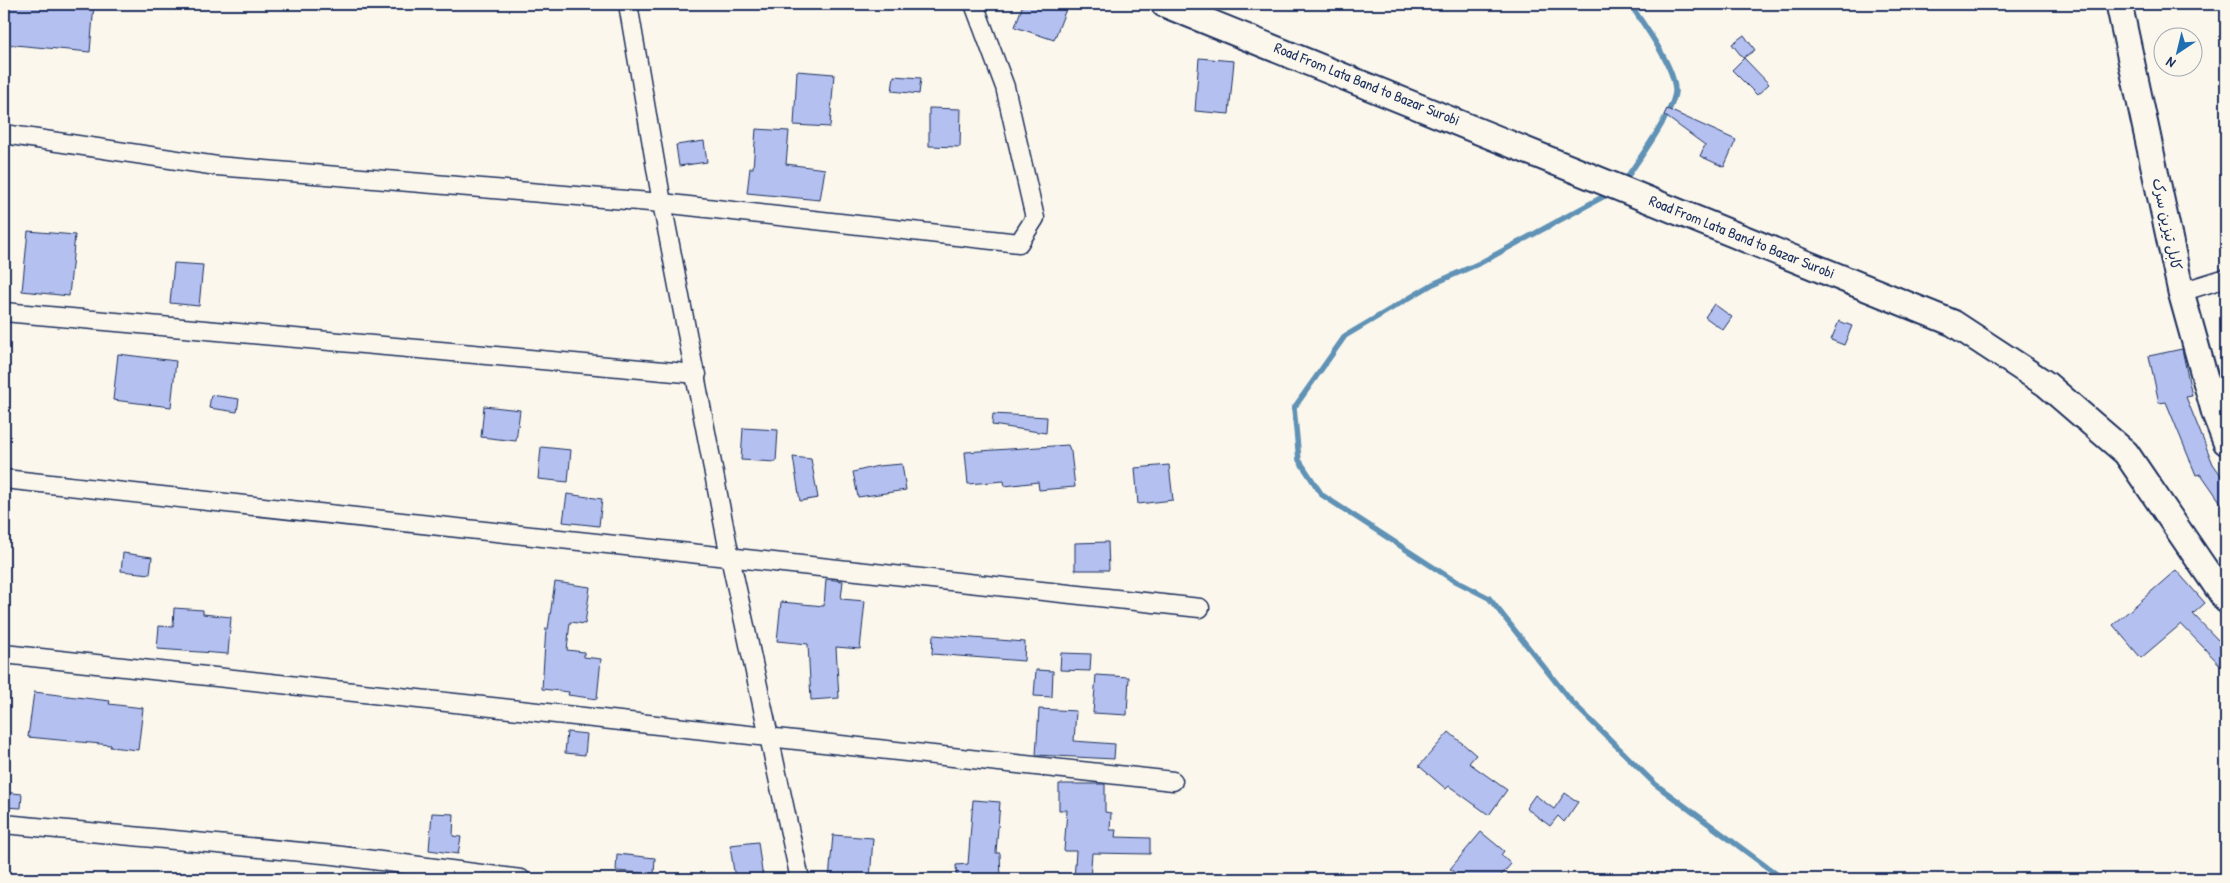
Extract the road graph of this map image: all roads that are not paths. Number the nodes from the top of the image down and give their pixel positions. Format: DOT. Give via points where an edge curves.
graph roads {
  1 [pos="628,4"];
  2 [pos="974,4"];
  3 [pos="1164,4"];
  4 [pos="2119,4"];
  5 [pos="4,134"];
  6 [pos="662,203"];
  7 [pos="2226,278"];
  8 [pos="2181,292"];
  9 [pos="4,312"];
  10 [pos="697,374"];
  11 [pos="2226,442"];
  12 [pos="4,479"];
  13 [pos="730,557"];
  14 [pos="2226,600"];
  15 [pos="1200,608"];
  16 [pos="4,654"];
  17 [pos="770,736"];
  18 [pos="1173,781"];
  19 [pos="4,824"];
  20 [pos="521,879"];
  21 [pos="800,879"];
  1 -- 6 [label="street"];
  2 -- 6 [label="street" via="1005,87 1035,218 1019,243"];
  3 -- 14 [label="main road, Road From Lata Band to Bazar Surobi" via="1953,323 2046,384 2126,453"];
  4 -- 8 [label="main road, کابل تیزین سرک"];
  5 -- 6 [label="street" via="217,166"];
  6 -- 10 [label="street"];
  7 -- 8 [label="street"];
  8 -- 11 [label="main road, کابل تیزین سرک"];
  9 -- 10 [label="street"];
  10 -- 13 [label="street"];
  12 -- 13 [label="street"];
  13 -- 15 [label="street"];
  13 -- 17 [label="street"];
  16 -- 17 [label="street"];
  17 -- 18 [label="street"];
  17 -- 21 [label="street"];
  19 -- 20 [label="street" via="334,855"];
}
